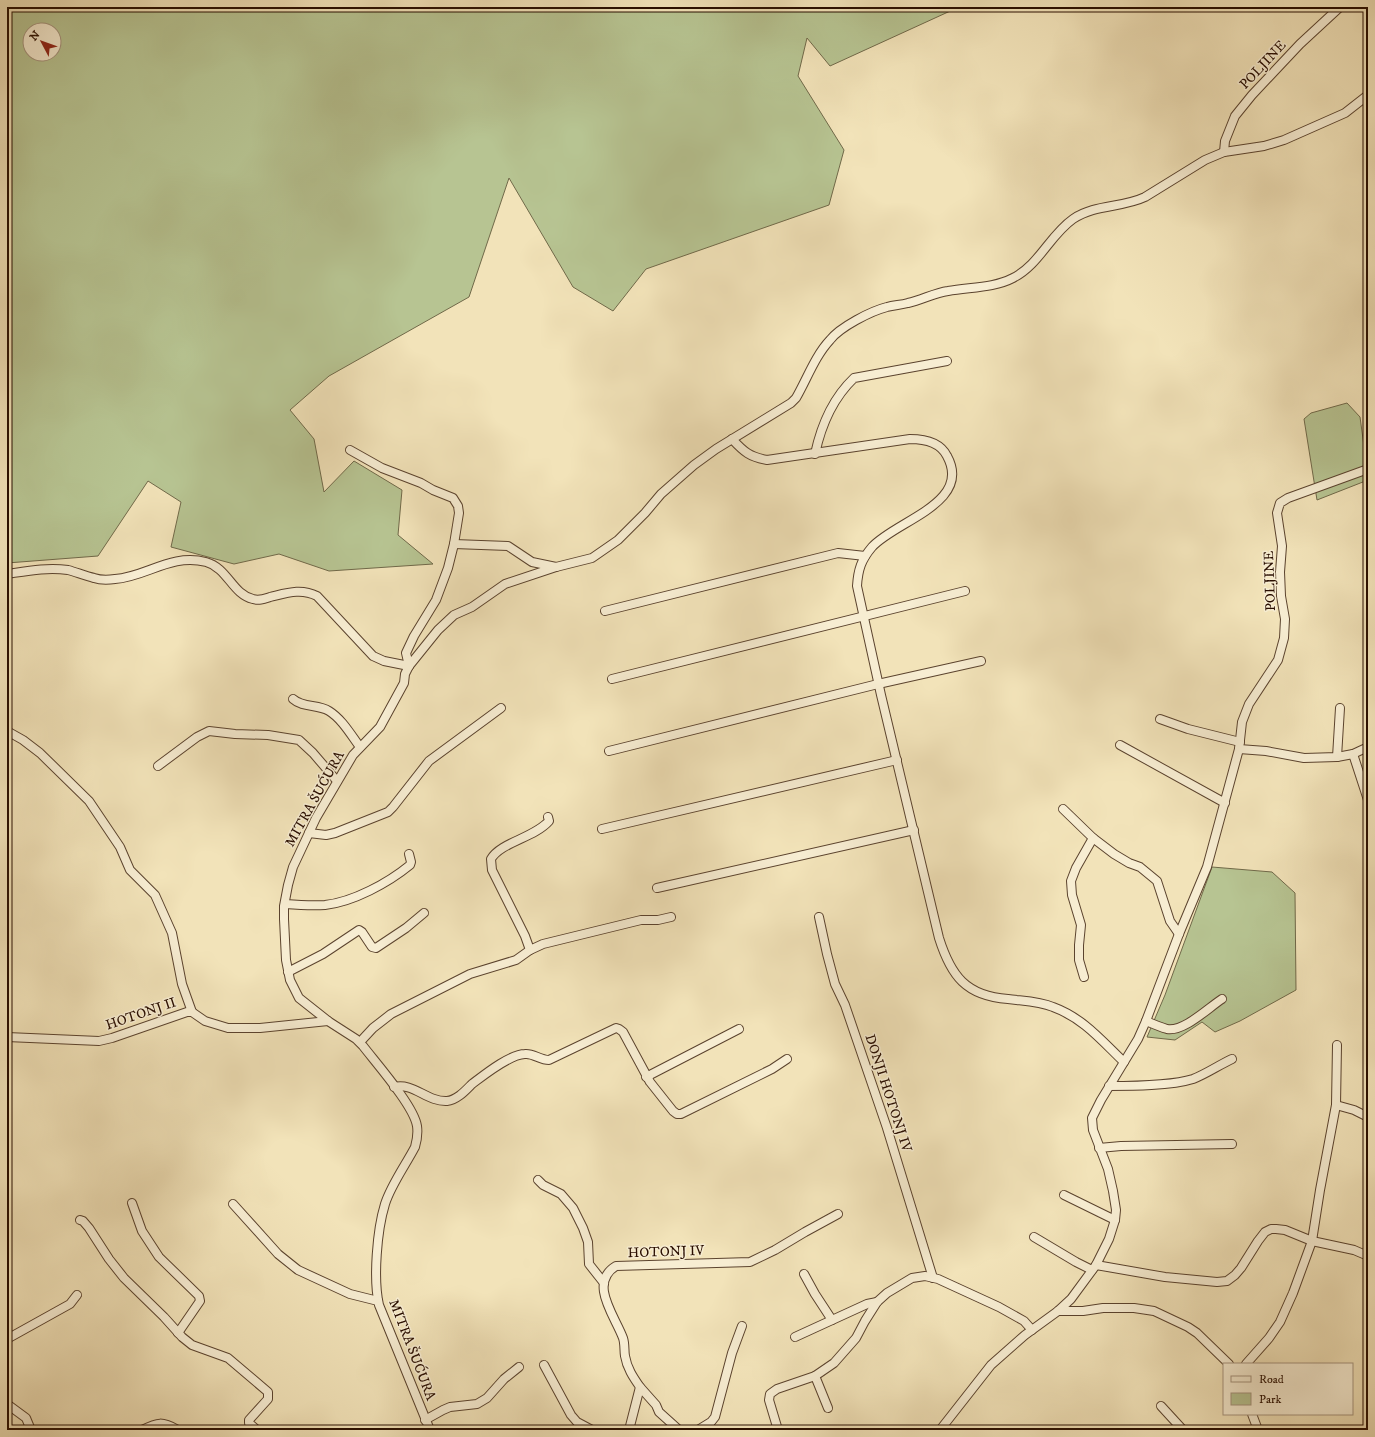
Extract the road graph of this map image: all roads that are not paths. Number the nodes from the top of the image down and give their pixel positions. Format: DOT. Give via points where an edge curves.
graph roads {
  1 [pos="1340,7"];
  2 [pos="1368,95"];
  3 [pos="1224,152"];
  4 [pos="947,361"];
  5 [pos="732,439"];
  6 [pos="350,450"];
  7 [pos="815,454"];
  8 [pos="1368,470"];
  9 [pos="454,544"];
  10 [pos="865,556"];
  11 [pos="556,567"];
  12 [pos="7,574"];
  13 [pos="966,591"];
  14 [pos="606,612"];
  15 [pos="863,616"];
  16 [pos="981,660"];
  17 [pos="409,666"];
  18 [pos="612,679"];
  19 [pos="878,684"];
  20 [pos="293,699"];
  21 [pos="501,708"];
  22 [pos="1340,708"];
  23 [pos="1160,719"];
  24 [pos="7,731"];
  25 [pos="1120,745"];
  26 [pos="1240,745"];
  27 [pos="360,747"];
  28 [pos="1368,747"];
  29 [pos="609,751"];
  30 [pos="1353,754"];
  31 [pos="1337,758"];
  32 [pos="897,760"];
  33 [pos="158,766"];
  34 [pos="337,781"];
  35 [pos="1368,800"];
  36 [pos="1225,803"];
  37 [pos="1062,809"];
  38 [pos="548,817"];
  39 [pos="602,829"];
  40 [pos="914,830"];
  41 [pos="309,833"];
  42 [pos="1093,838"];
  43 [pos="409,854"];
  44 [pos="657,888"];
  45 [pos="285,904"];
  46 [pos="424,913"];
  47 [pos="671,917"];
  48 [pos="819,917"];
  49 [pos="1179,934"];
  50 [pos="530,950"];
  51 [pos="288,972"];
  52 [pos="1084,977"];
  53 [pos="1222,998"];
  54 [pos="192,1012"];
  55 [pos="328,1021"];
  56 [pos="1146,1021"];
  57 [pos="739,1029"];
  58 [pos="7,1037"];
  59 [pos="360,1042"];
  60 [pos="1337,1045"];
  61 [pos="1232,1058"];
  62 [pos="787,1059"];
  63 [pos="1124,1062"];
  64 [pos="646,1077"];
  65 [pos="1109,1086"];
  66 [pos="394,1087"];
  67 [pos="1336,1105"];
  68 [pos="1368,1117"];
  69 [pos="1232,1144"];
  70 [pos="1099,1148"];
  71 [pos="538,1180"];
  72 [pos="1064,1195"];
  73 [pos="132,1203"];
  74 [pos="233,1204"];
  75 [pos="838,1214"];
  76 [pos="80,1220"];
  77 [pos="1115,1220"];
  78 [pos="1034,1237"];
  79 [pos="1312,1241"];
  80 [pos="1368,1256"];
  81 [pos="1094,1267"];
  82 [pos="804,1274"];
  83 [pos="933,1278"];
  84 [pos="604,1284"];
  85 [pos="77,1295"];
  86 [pos="378,1301"];
  87 [pos="877,1302"];
  88 [pos="1058,1312"];
  89 [pos="832,1320"];
  90 [pos="742,1326"];
  91 [pos="1032,1330"];
  92 [pos="178,1333"];
  93 [pos="795,1337"];
  94 [pos="7,1339"];
  95 [pos="1227,1363"];
  96 [pos="1247,1363"];
  97 [pos="544,1365"];
  98 [pos="519,1367"];
  99 [pos="815,1376"];
  100 [pos="640,1386"];
  101 [pos="7,1404"];
  102 [pos="1161,1406"];
  103 [pos="828,1408"];
  104 [pos="1252,1415"];
  105 [pos="425,1420"];
  106 [pos="31,1430"];
  107 [pos="142,1430"];
  108 [pos="178,1430"];
  109 [pos="257,1430"];
  110 [pos="430,1430"];
  111 [pos="592,1430"];
  112 [pos="628,1430"];
  113 [pos="679,1430"];
  114 [pos="698,1430"];
  115 [pos="778,1430"];
  116 [pos="940,1430"];
  117 [pos="1183,1430"];
  118 [pos="1258,1430"];
  1 -- 3 [label="street, POLJINE" via="1300,44 1235,116 1225,141"];
  2 -- 3 [label="street" via="1345,113 1284,140"];
  3 -- 5 [label="street" via="1205,160 1135,202 1088,211 1075,218 1057,232 1024,272 1012,278 998,283 939,293 866,315 830,339 791,404"];
  4 -- 7 [label="street" via="854,378 835,401"];
  5 -- 7 [label="street" via="755,458 767,460"];
  5 -- 11 [label="street" via="675,481 606,549 592,558"];
  6 -- 9 [label="street, MITRA ŠUĆURA" via="382,468 453,498 459,513"];
  7 -- 10 [label="street" via="922,439 944,450 950,461 953,474 950,487 942,498 928,510 887,534"];
  8 -- 26 [label="street, POLJINE" via="1280,503 1277,513 1282,546 1280,572 1285,619 1284,638 1278,660 1249,704 1242,722"];
  9 -- 11 [label="street" via="508,546 532,562"];
  9 -- 17 [label="street, MITRA ŠUĆURA" via="436,600 406,653"];
  10 -- 14 [label="street" via="838,553"];
  10 -- 15 [label="street" via="858,571 856,586"];
  11 -- 17 [label="street" via="505,584 472,607 454,615 438,630"];
  12 -- 17 [label="street" via="57,569 70,570 95,579 116,579 168,563 194,560 206,562 222,570 241,594 252,599 259,600 297,591 317,596 373,656"];
  13 -- 15 [label="street"];
  15 -- 18 [label="street"];
  15 -- 19 [label="street"];
  16 -- 19 [label="street"];
  17 -- 27 [label="street, MITRA ŠUĆURA" via="400,690 380,727"];
  19 -- 29 [label="street"];
  19 -- 32 [label="street"];
  20 -- 27 [label="street" via="328,711"];
  21 -- 41 [label="street" via="429,761 388,812 335,833"];
  22 -- 31 [label="street"];
  23 -- 26 [label="street"];
  24 -- 54 [label="street" via="40,752 89,801 120,847 130,870 155,895 172,933 182,984"];
  25 -- 36 [label="street"];
  26 -- 31 [label="street" via="1304,758"];
  26 -- 36 [label="street"];
  27 -- 34 [label="street, MITRA ŠUĆURA"];
  28 -- 30 [label="street"];
  30 -- 31 [label="street"];
  30 -- 35 [label="street"];
  32 -- 39 [label="street"];
  32 -- 40 [label="street"];
  33 -- 34 [label="street" via="197,736 209,731 268,735 299,740"];
  34 -- 41 [label="street, MITRA ŠUĆURA"];
  36 -- 49 [label="street" via="1207,867"];
  37 -- 42 [label="street"];
  38 -- 50 [label="street" via="549,821 541,828 497,852 491,859 492,870"];
  40 -- 44 [label="street"];
  40 -- 63 [label="street" via="943,949 947,961 962,982 982,995 1038,1003 1066,1012 1079,1020"];
  41 -- 45 [label="street, MITRA ŠUĆURA" via="293,867"];
  42 -- 49 [label="street" via="1114,854 1140,867 1157,882 1170,921"];
  42 -- 52 [label="street" via="1076,868 1072,881 1072,895 1081,925 1079,960"];
  43 -- 45 [label="street" via="412,862 410,865 363,894 325,905"];
  45 -- 51 [label="street, MITRA ŠUĆURA"];
  46 -- 51 [label="street" via="376,948 372,948 359,930 323,954"];
  47 -- 50 [label="street" via="641,920 580,934 542,944"];
  48 -- 83 [label="street, DONJI HOTONJ IV" via="835,984 845,1005 887,1128"];
  49 -- 56 [label="street"];
  50 -- 59 [label="street" via="516,960 470,974 390,1014"];
  51 -- 55 [label="street, MITRA ŠUĆURA" via="299,998"];
  53 -- 56 [label="street" via="1189,1023 1177,1028 1168,1029"];
  54 -- 55 [label="street, HOTONJ II" via="205,1021 228,1028 260,1028"];
  54 -- 58 [label="street, HOTONJ II" via="178,1014 99,1041"];
  55 -- 59 [label="street, MITRA ŠUĆURA"];
  56 -- 63 [label="street"];
  57 -- 64 [label="street"];
  59 -- 66 [label="street, MITRA ŠUĆURA"];
  60 -- 67 [label="street"];
  61 -- 65 [label="street" via="1187,1081"];
  62 -- 64 [label="street" via="681,1114 673,1111"];
  63 -- 65 [label="street"];
  64 -- 66 [label="street" via="623,1032 616,1028 549,1060 527,1053 521,1054 497,1066 460,1095 447,1101 431,1098 406,1086"];
  65 -- 70 [label="street" via="1092,1118"];
  66 -- 86 [label="street, MITRA ŠUĆURA" via="412,1112 417,1125 417,1139 385,1204 376,1278"];
  67 -- 68 [label="street"];
  67 -- 79 [label="street"];
  69 -- 70 [label="street"];
  70 -- 77 [label="street" via="1111,1177"];
  71 -- 84 [label="street" via="561,1194 573,1208 588,1242 589,1264"];
  72 -- 77 [label="street"];
  73 -- 92 [label="street" via="142,1231 159,1257 199,1296 197,1307"];
  74 -- 86 [label="street" via="278,1254 298,1270 350,1294"];
  75 -- 84 [label="street, HOTONJ IV" via="750,1262 616,1266 610,1270"];
  76 -- 92 [label="street" via="89,1228 124,1278"];
  77 -- 81 [label="street" via="1109,1239"];
  78 -- 81 [label="street" via="1076,1262"];
  79 -- 80 [label="street" via="1354,1250"];
  79 -- 81 [label="street" via="1285,1230 1271,1229 1258,1240 1235,1275 1227,1281 1165,1277"];
  79 -- 96 [label="street" via="1280,1322"];
  81 -- 88 [label="street" via="1071,1299"];
  82 -- 89 [label="street"];
  83 -- 87 [label="street" via="912,1278"];
  83 -- 91 [label="street" via="999,1307"];
  84 -- 100 [label="street" via="608,1306 624,1342 627,1366"];
  85 -- 94 [label="street" via="70,1304"];
  86 -- 105 [label="street, MITRA ŠUĆURA"];
  87 -- 89 [label="street"];
  87 -- 99 [label="street" via="846,1351"];
  88 -- 91 [label="street"];
  88 -- 95 [label="street" via="1103,1308 1154,1311 1197,1333"];
  89 -- 93 [label="street"];
  90 -- 114 [label="street" via="715,1417"];
  91 -- 116 [label="street" via="991,1365"];
  92 -- 109 [label="street" via="192,1345 228,1358 268,1392 268,1399 249,1420 249,1424"];
  97 -- 111 [label="street" via="571,1415 577,1422"];
  98 -- 105 [label="street" via="504,1379 488,1398 478,1404 450,1407"];
  99 -- 103 [label="street"];
  99 -- 115 [label="street" via="777,1389 770,1394 769,1400"];
  100 -- 112 [label="street"];
  100 -- 113 [label="street" via="659,1412"];
  101 -- 106 [label="street" via="26,1418"];
  102 -- 117 [label="street"];
  104 -- 118 [label="street"];
  105 -- 110 [label="street, MITRA ŠUĆURA"];
  107 -- 108 [label="street" via="162,1423"];
}
